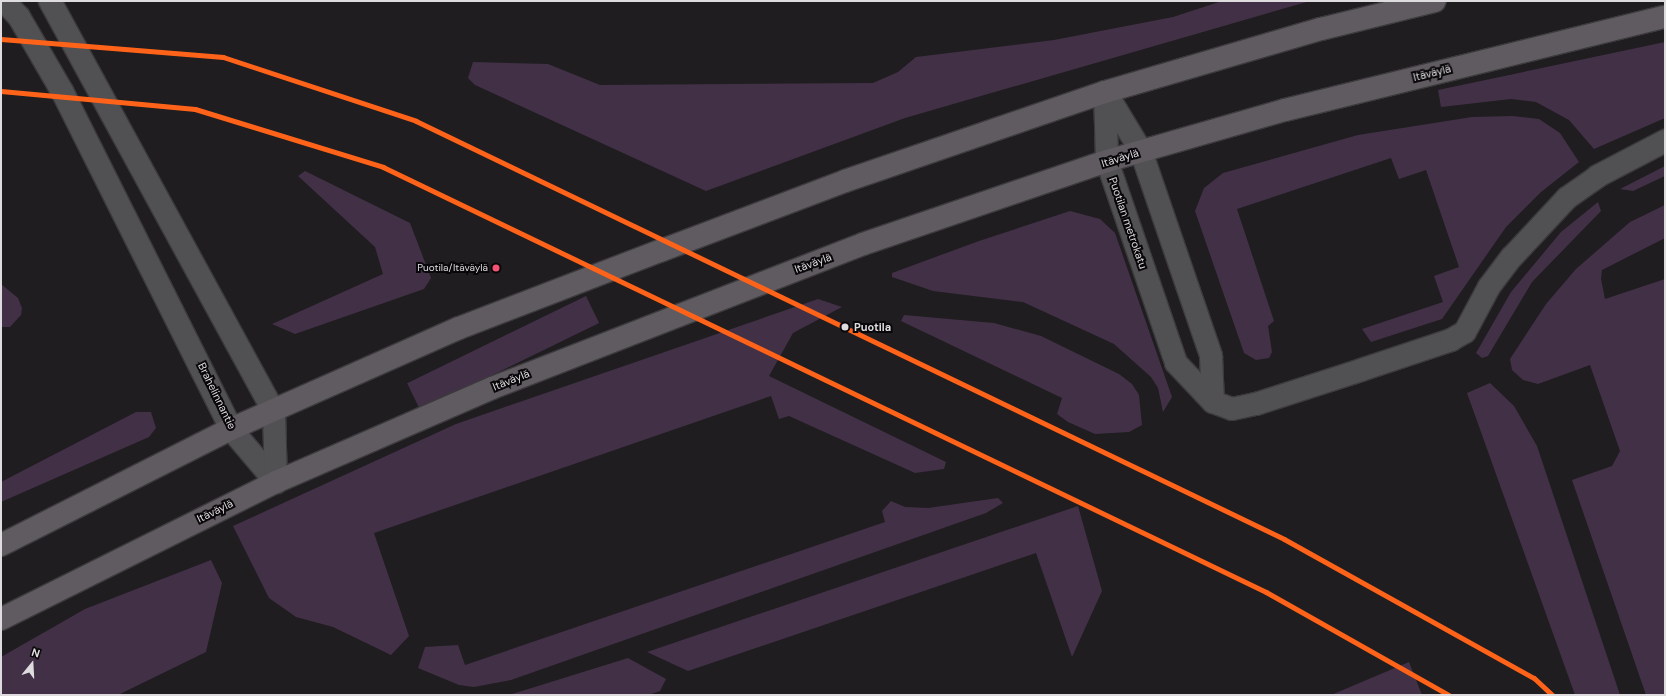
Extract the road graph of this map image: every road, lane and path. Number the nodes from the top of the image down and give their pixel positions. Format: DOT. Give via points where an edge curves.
graph roads {
  1 [pos="4,1"];
  2 [pos="50,1"];
  3 [pos="1435,1"];
  4 [pos="1665,17"];
  5 [pos="1105,92"];
  6 [pos="1665,141"];
  7 [pos="1141,151"];
  8 [pos="1107,161"];
  9 [pos="1213,402"];
  10 [pos="274,411"];
  11 [pos="231,429"];
  12 [pos="276,482"];
  13 [pos="1,545"];
  14 [pos="1,619"];
  1 -- 11 [label="street, Brahelinnantie" via="20,17 63,93"];
  2 -- 10 [label="street"];
  3 -- 5 [label="main road" via="1321,29"];
  4 -- 7 [label="main road, Itäväylä" via="1285,110"];
  5 -- 7 [label="street"];
  5 -- 8 [label="street, Puotilan metrokatu"];
  5 -- 10 [label="main road" via="845,181 459,328"];
  6 -- 9 [label="street, Puotilan metrokatu" via="1598,176 1567,198 1512,256 1490,287 1465,332 1451,340 1256,404 1232,409"];
  7 -- 8 [label="main road, Itäväylä"];
  7 -- 9 [label="street" via="1211,356"];
  8 -- 9 [label="street, Puotilan metrokatu" via="1176,363"];
  8 -- 12 [label="main road, Itäväylä" via="693,308 492,388"];
  10 -- 11 [label="main road"];
  10 -- 12 [label="street"];
  11 -- 12 [label="street, Brahelinnantie"];
  11 -- 13 [label="main road"];
  12 -- 14 [label="main road, Itäväylä"];
}
